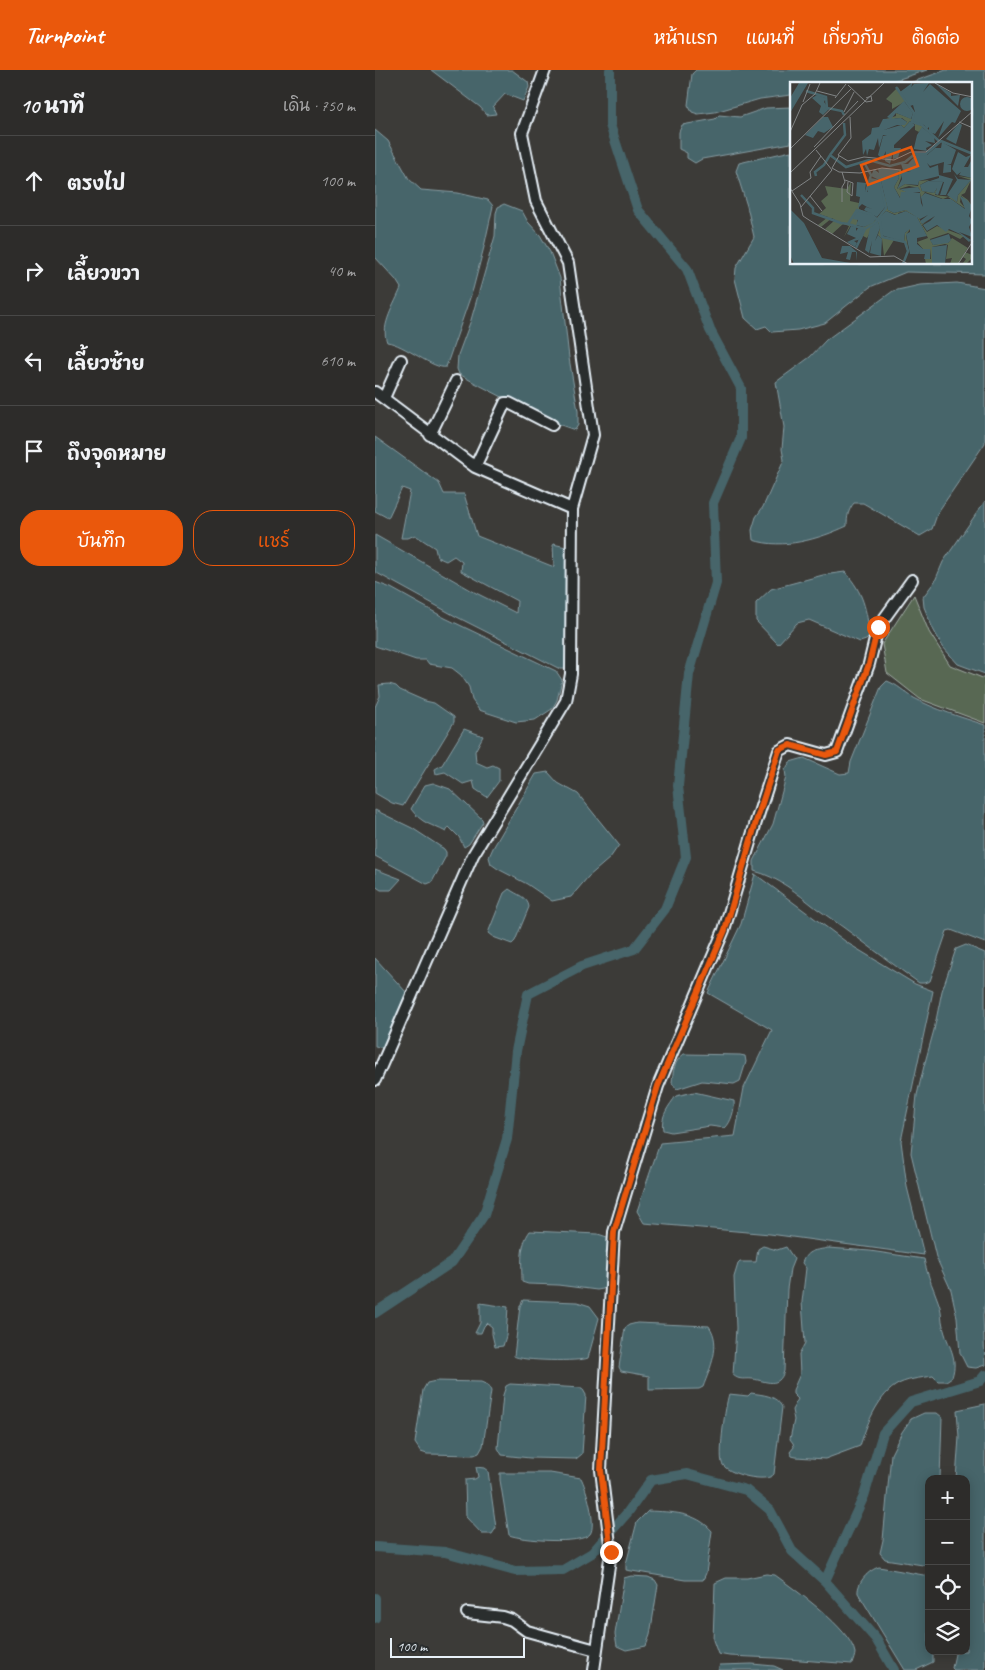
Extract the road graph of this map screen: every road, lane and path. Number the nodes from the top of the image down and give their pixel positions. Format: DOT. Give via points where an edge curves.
graph roads {
  1 [pos="545,70"];
  2 [pos="401,360"];
  3 [pos="456,381"];
  4 [pos="379,395"];
  5 [pos="552,424"];
  6 [pos="430,435"];
  7 [pos="475,467"];
  8 [pos="572,509"];
  9 [pos="912,580"];
  10 [pos="375,1080"];
  11 [pos="467,1613"];
  12 [pos="596,1650"];
  13 [pos="594,1670"];
  1 -- 8 [label="street" via="522,133 536,201 568,264 593,435"];
  2 -- 4 [label="street"];
  3 -- 6 [label="street"];
  4 -- 6 [label="street"];
  5 -- 7 [label="street" via="505,403"];
  6 -- 7 [label="street"];
  7 -- 8 [label="street"];
  8 -- 10 [label="street" via="571,674 566,701 473,855"];
  9 -- 12 [label="street" via="878,627 869,664 837,752 826,755 790,745 779,750 725,930 658,1086 614,1232 601,1470 611,1552"];
  11 -- 12 [label="street" via="503,1617 527,1631"];
  12 -- 13 [label="street"];
}
